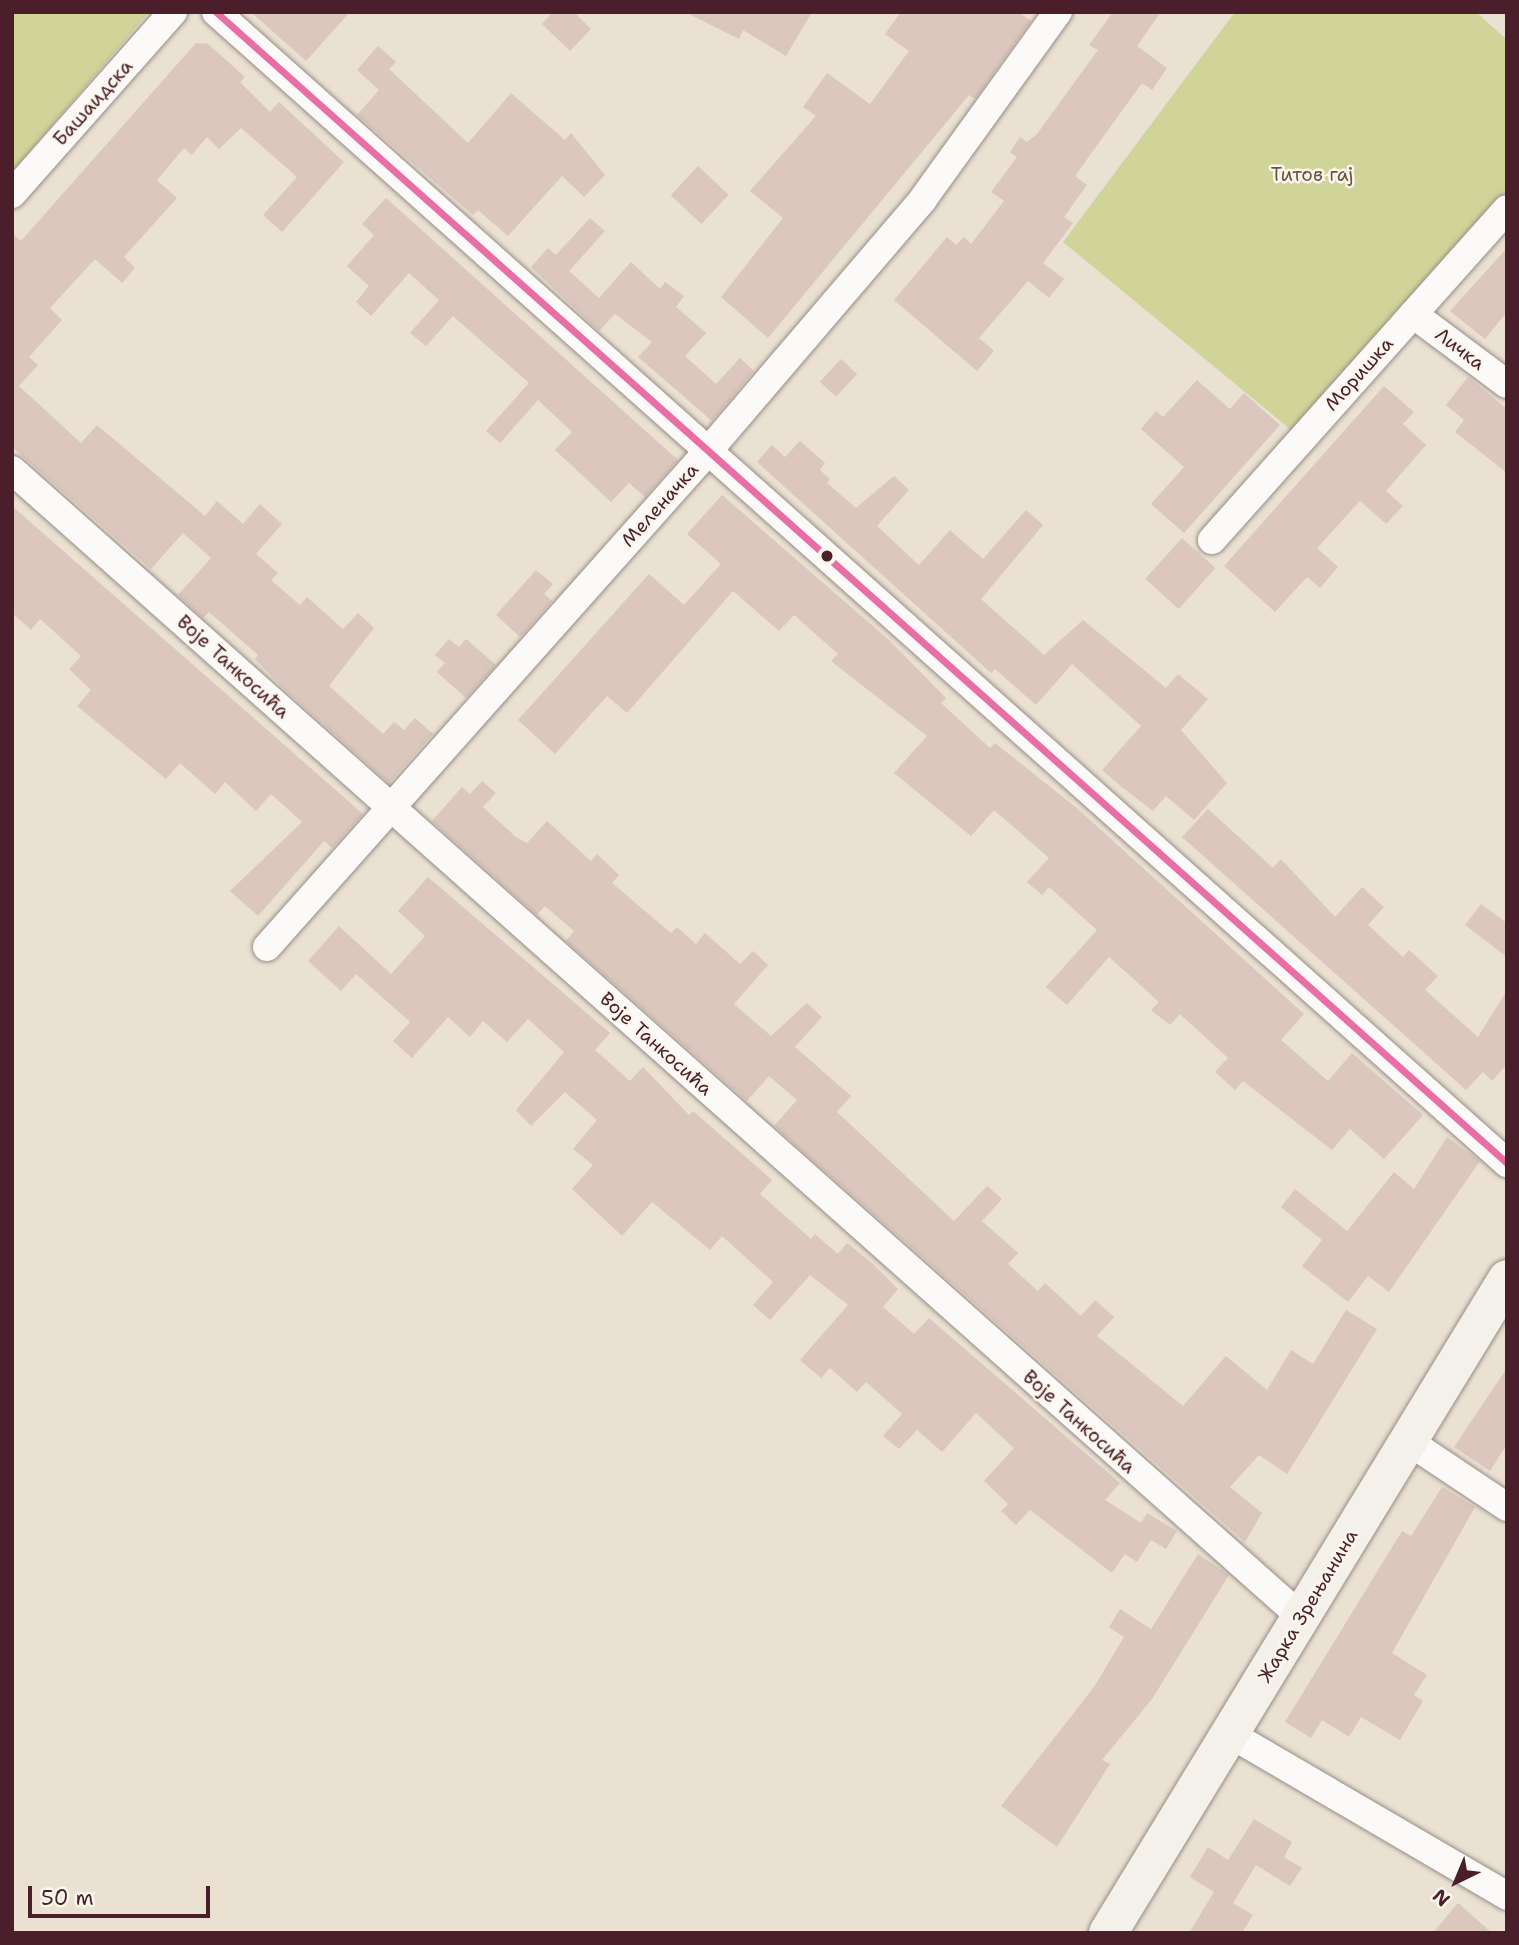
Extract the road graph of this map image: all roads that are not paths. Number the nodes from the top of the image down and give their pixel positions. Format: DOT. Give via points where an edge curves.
graph roads {
  1 [pos="173,12"];
  2 [pos="216,12"];
  3 [pos="1058,12"];
  4 [pos="12,194"];
  5 [pos="1507,209"];
  6 [pos="1413,314"];
  7 [pos="1507,384"];
  8 [pos="709,450"];
  9 [pos="12,471"];
  10 [pos="1212,540"];
  11 [pos="391,808"];
  12 [pos="267,947"];
  13 [pos="1507,1163"];
  14 [pos="1507,1279"];
  15 [pos="1408,1441"];
  16 [pos="1507,1507"];
  17 [pos="1301,1617"];
  18 [pos="1230,1734"];
  19 [pos="1507,1896"];
  20 [pos="1108,1933"];
  1 -- 4 [label="street, Башаидска"];
  2 -- 8 [label="street"];
  3 -- 8 [label="street, Меленачка" via="923,199"];
  5 -- 6 [label="street, Моришка"];
  6 -- 7 [label="street, Личка"];
  6 -- 10 [label="street, Моришка"];
  8 -- 11 [label="street, Меленачка"];
  8 -- 13 [label="street"];
  9 -- 11 [label="street, Воје Танкосића"];
  11 -- 12 [label="street, Меленачка"];
  11 -- 17 [label="street, Воје Танкосића"];
  14 -- 15 [label="main road, Жарка Зрењанина"];
  15 -- 16 [label="street"];
  15 -- 17 [label="main road, Жарка Зрењанина"];
  17 -- 18 [label="main road, Жарка Зрењанина"];
  18 -- 19 [label="street"];
  18 -- 20 [label="main road, Жарка Зрењанина"];
}
